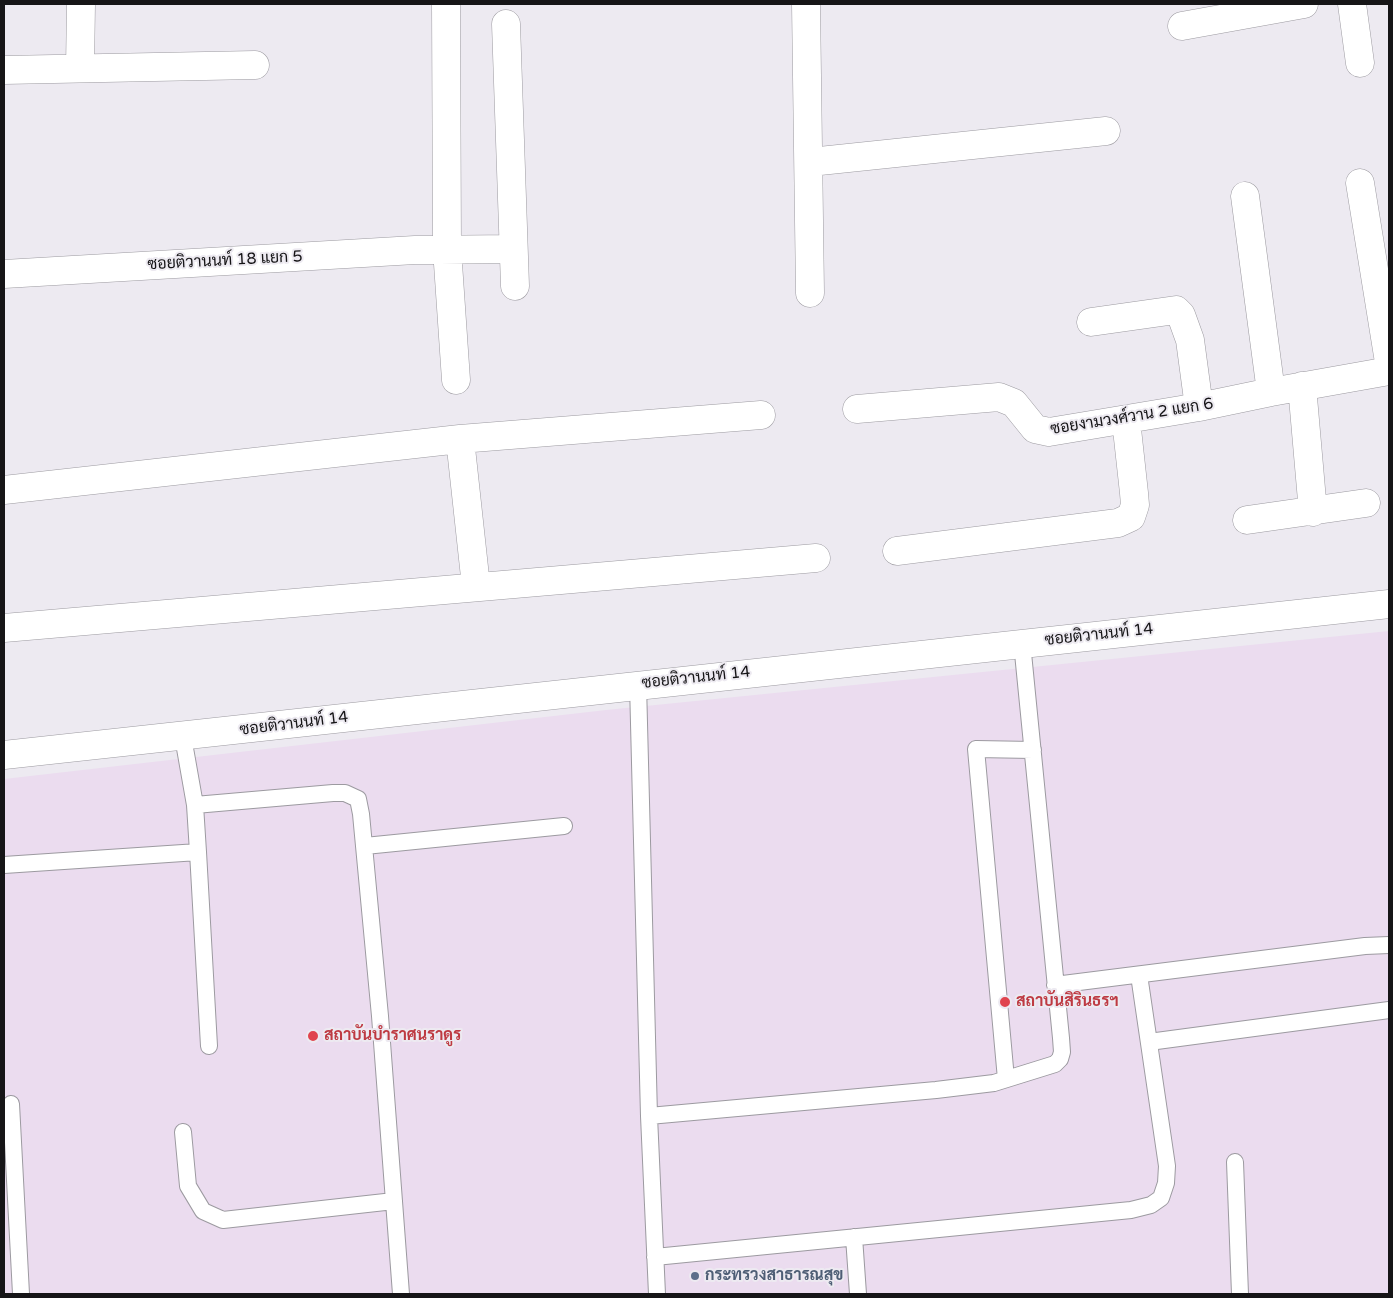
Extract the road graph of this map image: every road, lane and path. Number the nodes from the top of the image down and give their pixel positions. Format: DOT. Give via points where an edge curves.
graph roads {
  1 [pos="81,4"];
  2 [pos="446,4"];
  3 [pos="806,4"];
  4 [pos="1304,4"];
  5 [pos="1352,4"];
  6 [pos="506,24"];
  7 [pos="1182,26"];
  8 [pos="1360,63"];
  9 [pos="255,65"];
  10 [pos="80,68"];
  11 [pos="4,70"];
  12 [pos="1106,130"];
  13 [pos="810,162"];
  14 [pos="1360,183"];
  15 [pos="1245,196"];
  16 [pos="447,249"];
  17 [pos="513,249"];
  18 [pos="4,274"];
  19 [pos="515,286"];
  20 [pos="810,293"];
  21 [pos="1091,322"];
  22 [pos="1389,362"];
  23 [pos="1389,371"];
  24 [pos="456,380"];
  25 [pos="1302,386"];
  26 [pos="1271,392"];
  27 [pos="1199,407"];
  28 [pos="857,409"];
  29 [pos="761,415"];
  30 [pos="1126,420"];
  31 [pos="460,440"];
  32 [pos="4,490"];
  33 [pos="1366,503"];
  34 [pos="1313,512"];
  35 [pos="1247,520"];
  36 [pos="896,551"];
  37 [pos="816,558"];
  38 [pos="476,586"];
  39 [pos="1389,604"];
  40 [pos="4,628"];
  41 [pos="1022,643"];
  42 [pos="638,684"];
  43 [pos="183,737"];
  44 [pos="1033,750"];
  45 [pos="4,755"];
  46 [pos="195,805"];
  47 [pos="564,826"];
  48 [pos="365,846"];
  49 [pos="198,852"];
  50 [pos="4,865"];
  51 [pos="1389,945"];
  52 [pos="1139,975"];
  53 [pos="1055,985"];
  54 [pos="1389,1010"];
  55 [pos="1149,1042"];
  56 [pos="209,1046"];
  57 [pos="1006,1079"];
  58 [pos="11,1104"];
  59 [pos="649,1116"];
  60 [pos="183,1132"];
  61 [pos="1235,1162"];
  62 [pos="394,1201"];
  63 [pos="854,1238"];
  64 [pos="655,1258"];
  65 [pos="21,1294"];
  66 [pos="401,1294"];
  67 [pos="657,1294"];
  68 [pos="858,1294"];
  69 [pos="1240,1294"];
  1 -- 10 [label="street"];
  2 -- 16 [label="street"];
  3 -- 13 [label="street"];
  4 -- 7 [label="street"];
  5 -- 8 [label="street"];
  6 -- 17 [label="street"];
  9 -- 10 [label="street"];
  10 -- 11 [label="street"];
  12 -- 13 [label="street"];
  13 -- 20 [label="street"];
  14 -- 22 [label="street"];
  15 -- 26 [label="street"];
  16 -- 17 [label="street, ซอยติวานนท์ 18 แยก 5"];
  16 -- 18 [label="street, ซอยติวานนท์ 18 แยก 5"];
  16 -- 24 [label="street"];
  17 -- 19 [label="street"];
  21 -- 27 [label="street" via="1176,310 1190,340"];
  23 -- 25 [label="street, ซอยงามวงศ์วาน 2 แยก 6"];
  25 -- 26 [label="street, ซอยงามวงศ์วาน 2 แยก 6"];
  25 -- 34 [label="street"];
  26 -- 27 [label="street, ซอยงามวงศ์วาน 2 แยก 6"];
  27 -- 30 [label="street, ซอยงามวงศ์วาน 2 แยก 6"];
  28 -- 30 [label="street, ซอยงามวงศ์วาน 2 แยก 6" via="999,397 1014,403 1035,429 1049,432"];
  29 -- 31 [label="street"];
  30 -- 36 [label="street" via="1135,505 1131,517 1118,523"];
  31 -- 32 [label="street"];
  31 -- 38 [label="street"];
  33 -- 34 [label="street"];
  34 -- 35 [label="street"];
  37 -- 38 [label="street"];
  38 -- 40 [label="street"];
  39 -- 41 [label="street, ซอยติวานนท์ 14"];
  41 -- 42 [label="street, ซอยติวานนท์ 14"];
  41 -- 44 [label="lane"];
  42 -- 43 [label="street, ซอยติวานนท์ 14"];
  42 -- 59 [label="lane"];
  43 -- 45 [label="street, ซอยติวานนท์ 14"];
  43 -- 46 [label="lane"];
  44 -- 53 [label="lane"];
  44 -- 57 [label="lane" via="976,749"];
  46 -- 48 [label="lane" via="345,793 358,799"];
  46 -- 49 [label="lane"];
  47 -- 48 [label="lane"];
  48 -- 62 [label="lane"];
  49 -- 50 [label="lane"];
  49 -- 56 [label="lane"];
  51 -- 52 [label="lane"];
  52 -- 53 [label="lane"];
  52 -- 55 [label="lane"];
  53 -- 57 [label="lane" via="1060,1059 1055,1064"];
  54 -- 55 [label="lane"];
  55 -- 63 [label="lane" via="1167,1166 1161,1198 1151,1205 1131,1210"];
  57 -- 59 [label="lane" via="936,1090"];
  58 -- 65 [label="lane"];
  59 -- 64 [label="lane"];
  60 -- 62 [label="lane" via="188,1186 203,1211 223,1220"];
  61 -- 69 [label="lane"];
  62 -- 66 [label="lane"];
  63 -- 64 [label="lane"];
  63 -- 68 [label="lane"];
  64 -- 67 [label="lane"];
}
